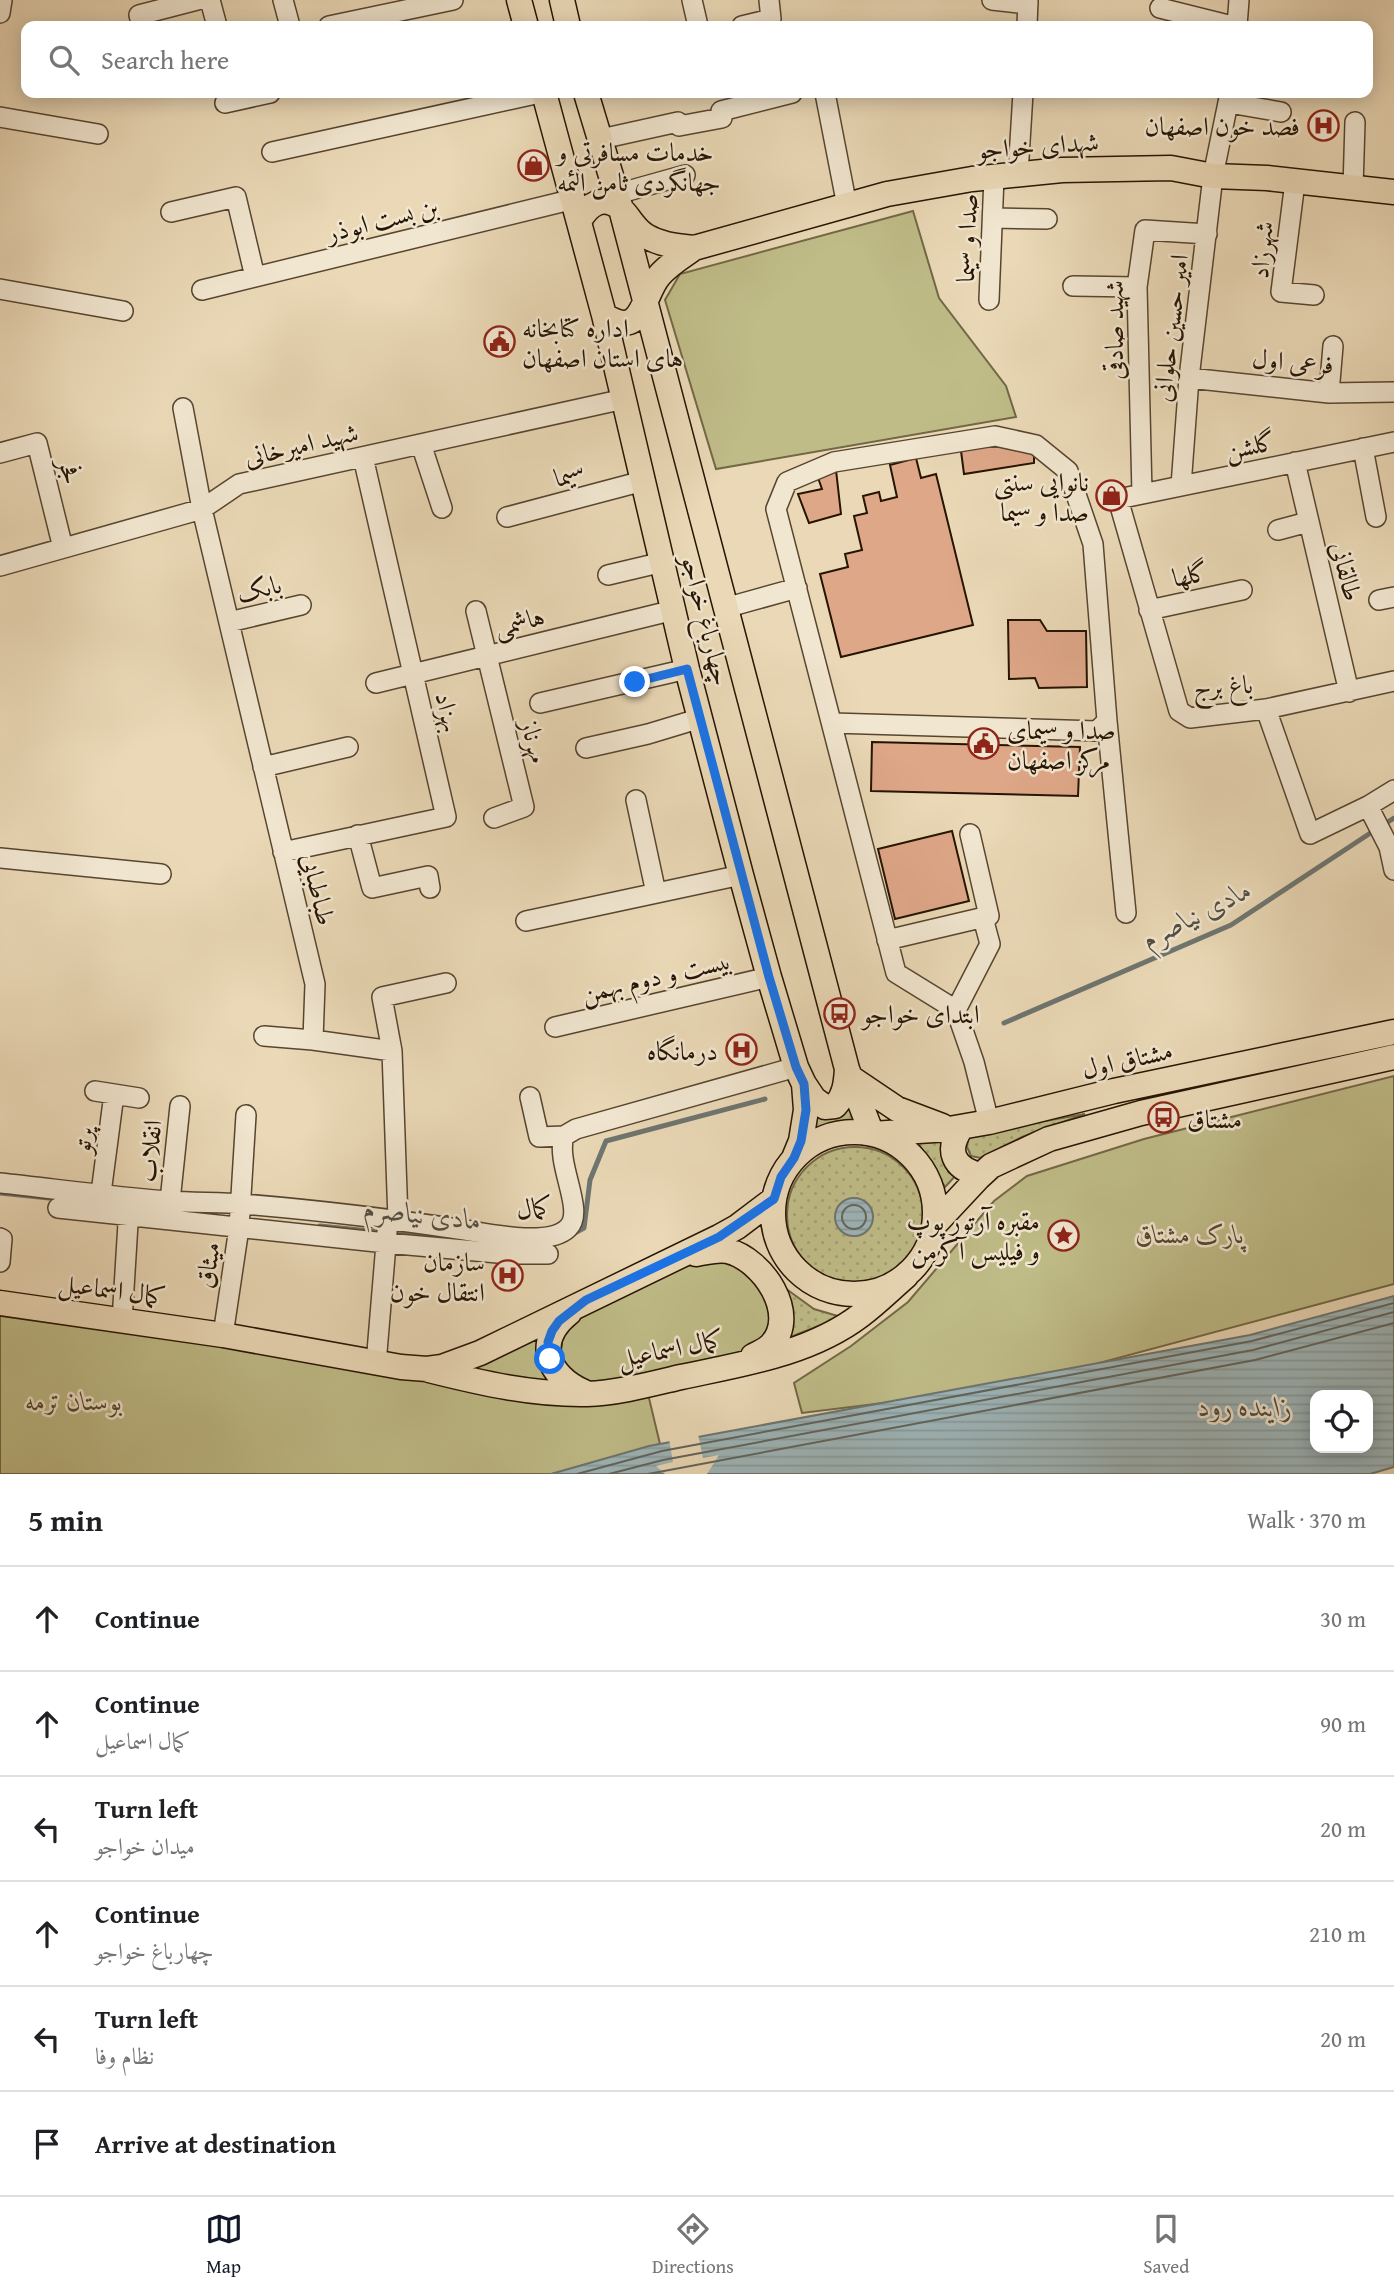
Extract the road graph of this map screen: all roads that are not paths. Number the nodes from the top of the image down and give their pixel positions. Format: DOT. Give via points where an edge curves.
graph roads {
  1 [pos="2,0"];
  2 [pos="197,0"];
  3 [pos="210,0"];
  4 [pos="283,0"];
  5 [pos="453,0"];
  6 [pos="519,0"];
  7 [pos="562,0"];
  8 [pos="692,0"];
  9 [pos="769,0"];
  10 [pos="992,0"];
  11 [pos="1239,0"];
  12 [pos="1028,2"];
  13 [pos="1160,8"];
  14 [pos="0,13"];
  15 [pos="141,21"];
  16 [pos="216,21"];
  17 [pos="289,21"];
  18 [pos="353,21"];
  19 [pos="525,21"];
  20 [pos="567,21"];
  21 [pos="697,21"];
  22 [pos="763,21"];
  23 [pos="1027,21"];
  24 [pos="1213,21"];
  25 [pos="1235,21"];
  26 [pos="519,98"];
  27 [pos="543,98"];
  28 [pos="588,98"];
  29 [pos="773,98"];
  30 [pos="826,98"];
  31 [pos="1022,98"];
  32 [pos="1229,98"];
  33 [pos="1280,112"];
  34 [pos="0,117"];
  35 [pos="1355,122"];
  36 [pos="98,134"];
  37 [pos="601,138"];
  38 [pos="272,152"];
  39 [pos="685,175"];
  40 [pos="1006,176"];
  41 [pos="1213,176"];
  42 [pos="1295,182"];
  43 [pos="1353,188"];
  44 [pos="1394,192"];
  45 [pos="619,201"];
  46 [pos="846,206"];
  47 [pos="577,210"];
  48 [pos="171,212"];
  49 [pos="993,218"];
  50 [pos="1047,219"];
  51 [pos="1207,234"];
  52 [pos="694,248"];
  53 [pos="255,277"];
  54 [pos="1073,286"];
  55 [pos="1137,287"];
  56 [pos="0,289"];
  57 [pos="202,290"];
  58 [pos="1314,295"];
  59 [pos="989,300"];
  60 [pos="645,306"];
  61 [pos="123,311"];
  62 [pos="604,315"];
  63 [pos="1333,346"];
  64 [pos="1189,378"];
  65 [pos="1394,391"];
  66 [pos="1329,393"];
  67 [pos="624,399"];
  68 [pos="183,408"];
  69 [pos="1394,442"];
  70 [pos="421,444"];
  71 [pos="1363,448"];
  72 [pos="0,453"];
  73 [pos="363,457"];
  74 [pos="1295,462"];
  75 [pos="643,481"];
  76 [pos="1181,486"];
  77 [pos="1142,494"];
  78 [pos="1118,499"];
  79 [pos="442,508"];
  80 [pos="202,509"];
  81 [pos="507,517"];
  82 [pos="1376,517"];
  83 [pos="1308,522"];
  84 [pos="1278,530"];
  85 [pos="63,548"];
  86 [pos="663,562"];
  87 [pos="0,566"];
  88 [pos="608,575"];
  89 [pos="797,588"];
  90 [pos="1242,590"];
  91 [pos="301,606"];
  92 [pos="725,608"];
  93 [pos="674,610"];
  94 [pos="1149,610"];
  95 [pos="476,611"];
  96 [pos="229,622"];
  97 [pos="487,656"];
  98 [pos="687,669"];
  99 [pos="413,674"];
  100 [pos="1394,681"];
  101 [pos="376,682"];
  102 [pos="1349,692"];
  103 [pos="540,703"];
  104 [pos="1266,709"];
  105 [pos="701,718"];
  106 [pos="1107,721"];
  107 [pos="832,723"];
  108 [pos="348,747"];
  109 [pos="586,748"];
  110 [pos="263,767"];
  111 [pos="1394,790"];
  112 [pos="636,800"];
  113 [pos="1368,806"];
  114 [pos="494,818"];
  115 [pos="970,834"];
  116 [pos="358,835"];
  117 [pos="283,852"];
  118 [pos="0,858"];
  119 [pos="1394,870"];
  120 [pos="161,874"];
  121 [pos="741,875"];
  122 [pos="430,888"];
  123 [pos="656,893"];
  124 [pos="1126,913"];
  125 [pos="983,918"];
  126 [pos="526,921"];
  127 [pos="887,940"];
  128 [pos="769,977"];
  129 [pos="446,983"];
  130 [pos="956,1010"];
  131 [pos="555,1027"];
  132 [pos="1394,1032"];
  133 [pos="264,1036"];
  134 [pos="313,1040"];
  135 [pos="392,1051"];
  136 [pos="1394,1057"];
  137 [pos="849,1073"];
  138 [pos="800,1075"];
  139 [pos="530,1097"];
  140 [pos="139,1098"];
  141 [pos="180,1106"];
  142 [pos="246,1115"];
  143 [pos="989,1122"];
  144 [pos="956,1128"];
  145 [pos="872,1134"];
  146 [pos="564,1136"];
  147 [pos="794,1158"];
  148 [pos="981,1175"];
  149 [pos="0,1183"];
  150 [pos="101,1193"];
  151 [pos="130,1197"];
  152 [pos="774,1199"];
  153 [pos="170,1201"];
  154 [pos="242,1204"];
  155 [pos="58,1208"];
  156 [pos="128,1217"];
  157 [pos="393,1219"];
  158 [pos="935,1224"];
  159 [pos="239,1228"];
  160 [pos="0,1238"];
  161 [pos="386,1243"];
  162 [pos="548,1254"];
  163 [pos="676,1258"];
  164 [pos="0,1262"];
  165 [pos="906,1276"];
  166 [pos="586,1300"];
  167 [pos="0,1303"];
  168 [pos="122,1321"];
  169 [pos="223,1335"];
  170 [pos="376,1364"];
  171 [pos="730,1367"];
  172 [pos="424,1368"];
  173 [pos="588,1394"];
  1 -- 14 [label="street"];
  2 -- 15 [label="street" via="139,15"];
  3 -- 16 [label="street"];
  4 -- 17 [label="street"];
  5 -- 18 [label="street"];
  6 -- 19 [label="main road"];
  7 -- 20 [label="main road"];
  8 -- 21 [label="street"];
  9 -- 22 [label="street" via="771,19"];
  10 -- 12 [label="street"];
  11 -- 25 [label="street"];
  12 -- 23 [label="street"];
  13 -- 24 [label="street"];
  26 -- 38 [label="street"];
  27 -- 47 [label="main road, چهارباغ خواجو"];
  28 -- 37 [label="main road, چهارباغ خواجو"];
  29 -- 37 [label="street" via="721,111 722,118"];
  30 -- 46 [label="street"];
  31 -- 40 [label="street, صدا و سیما"];
  32 -- 33 [label="street"];
  32 -- 41 [label="street, امیر حسین حلوانی"];
  34 -- 36 [label="street"];
  35 -- 43 [label="street"];
  37 -- 45 [label="main road, چهارباغ خواجو"];
  39 -- 45 [label="street"];
  40 -- 41 [label="main road, شهدای خواجو" via="1171,168"];
  40 -- 46 [label="main road, شهدای خواجو" via="887,194"];
  40 -- 49 [label="street, صدا و سیما"];
  41 -- 42 [label="main road, شهدای خواجو"];
  41 -- 51 [label="street, امیر حسین حلوانی"];
  42 -- 43 [label="main road, شهدای خواجو"];
  42 -- 58 [label="street, شهرزاد" via="1281,292"];
  43 -- 44 [label="main road, شهدای خواجو"];
  45 -- 47 [label="main road"];
  45 -- 52 [label="main road" via="634,227 648,237 669,246"];
  45 -- 60 [label="main road, چهارباغ خواجو"];
  46 -- 52 [label="main road, شهدای خواجو"];
  47 -- 53 [label="street, بن بست ابوذر"];
  47 -- 62 [label="main road, چهارباغ خواجو"];
  48 -- 53 [label="street" via="236,197"];
  49 -- 50 [label="street"];
  49 -- 59 [label="street, صدا و سیما"];
  51 -- 55 [label="street, شهید صادقی" via="1145,230"];
  51 -- 64 [label="street, امیر حسین حلوانی"];
  52 -- 60 [label="main road" via="658,277"];
  53 -- 57 [label="street, بن بست ابوذر"];
  54 -- 55 [label="street"];
  55 -- 77 [label="street, شهید صادقی"];
  56 -- 61 [label="street"];
  60 -- 62 [label="main road" via="628,323 614,323"];
  60 -- 92 [label="main road, چهارباغ خواجو"];
  62 -- 67 [label="main road, چهارباغ خواجو"];
  63 -- 66 [label="street"];
  64 -- 66 [label="street, فرعی اول"];
  64 -- 76 [label="street, امیر حسین حلوانی"];
  65 -- 66 [label="street, فرعی اول"];
  67 -- 70 [label="street, شهید امیرخانی"];
  67 -- 75 [label="main road, چهارباغ خواجو"];
  68 -- 80 [label="street, طباطبایی"];
  69 -- 71 [label="street, گلشن"];
  70 -- 73 [label="street, شهید امیرخانی"];
  70 -- 79 [label="street"];
  71 -- 74 [label="street, گلشن"];
  71 -- 82 [label="street"];
  72 -- 85 [label="street, فجر" via="37,443"];
  73 -- 80 [label="street, شهید امیرخانی" via="239,484"];
  73 -- 99 [label="street, بهزاد"];
  74 -- 76 [label="street, گلشن"];
  74 -- 83 [label="street, طالقانی"];
  75 -- 81 [label="street, سیما"];
  75 -- 86 [label="main road, چهارباغ خواجو"];
  76 -- 77 [label="street, گلشن"];
  77 -- 78 [label="street, گلشن"];
  78 -- 94 [label="street, باغ برج"];
  80 -- 85 [label="street, شهید امیرخانی"];
  80 -- 96 [label="street, طباطبایی"];
  83 -- 84 [label="street"];
  83 -- 102 [label="street, طالقانی"];
  85 -- 87 [label="street, شهید امیرخانی"];
  86 -- 88 [label="street"];
  86 -- 93 [label="main road, چهارباغ خواجو"];
  89 -- 92 [label="street"];
  89 -- 106 [label="street" via="776,509 787,482 834,462 995,436 1036,445 1068,471 1093,544"];
  89 -- 107 [label="street"];
  90 -- 94 [label="street, گلها"];
  91 -- 96 [label="street, بابک"];
  92 -- 137 [label="main road, چهارباغ خواجو"];
  93 -- 97 [label="street, هاشمی"];
  93 -- 98 [label="main road, چهارباغ خواجو"];
  94 -- 104 [label="street, باغ برج" via="1179,711 1190,718"];
  95 -- 97 [label="street"];
  96 -- 110 [label="street, طباطبایی"];
  97 -- 99 [label="street, هاشمی"];
  97 -- 114 [label="street, مهرناز" via="524,807"];
  98 -- 103 [label="street"];
  98 -- 105 [label="main road, چهارباغ خواجو"];
  99 -- 101 [label="street, هاشمی"];
  99 -- 116 [label="street, بهزاد" via="446,817"];
  100 -- 102 [label="street"];
  102 -- 104 [label="street"];
  104 -- 113 [label="street, باغ برج" via="1310,834"];
  105 -- 109 [label="street"];
  105 -- 121 [label="main road, چهارباغ خواجو"];
  106 -- 107 [label="street" via="1097,731"];
  106 -- 124 [label="street"];
  107 -- 127 [label="street"];
  108 -- 110 [label="street"];
  110 -- 117 [label="street, طباطبایی"];
  111 -- 113 [label="street"];
  112 -- 123 [label="street"];
  113 -- 119 [label="street" via="1389,848"];
  115 -- 125 [label="street" via="989,916"];
  116 -- 117 [label="street, بهزاد"];
  116 -- 122 [label="street" via="372,888 428,876"];
  117 -- 134 [label="street, طباطبایی" via="315,984"];
  118 -- 120 [label="street"];
  121 -- 123 [label="street"];
  121 -- 128 [label="main road, چهارباغ خواجو"];
  123 -- 126 [label="street"];
  125 -- 127 [label="street"];
  125 -- 130 [label="street" via="990,944"];
  127 -- 130 [label="street" via="896,973"];
  128 -- 131 [label="street, بیست و دوم بهمن"];
  128 -- 138 [label="main road, چهارباغ خواجو"];
  129 -- 135 [label="street" via="383,997"];
  130 -- 143 [label="street"];
  132 -- 143 [label="main road, مشتاق اول"];
  133 -- 134 [label="street"];
  134 -- 135 [label="street"];
  135 -- 157 [label="street"];
  136 -- 148 [label="main road" via="1074,1131 1007,1157"];
  137 -- 138 [label="main road" via="841,1099 835,1106 825,1107 814,1099"];
  137 -- 144 [label="main road" via="897,1109"];
  137 -- 145 [label="main road, چهارباغ خواجو"];
  138 -- 146 [label="street" via="576,1129"];
  138 -- 147 [label="main road, چهارباغ خواجو" via="806,1110"];
  139 -- 146 [label="street" via="539,1137"];
  140 -- 150 [label="street, پرتو" via="105,1093"];
  141 -- 153 [label="street, انقلاب"];
  142 -- 154 [label="street, میثاق"];
  143 -- 144 [label="main road, مشتاق اول"];
  144 -- 145 [label="main road, مشتاق اول"];
  144 -- 148 [label="main road" via="952,1151 957,1164"];
  145 -- 147 [label="main road" via="838,1134"];
  145 -- 158 [label="main road" via="908,1152 921,1167 931,1185"];
  146 -- 157 [label="street, کمال" via="562,1159 574,1219 555,1235 524,1239"];
  147 -- 152 [label="main road"];
  148 -- 158 [label="main road"];
  149 -- 150 [label="street, کمال"];
  150 -- 151 [label="street, کمال"];
  151 -- 153 [label="street, کمال"];
  151 -- 156 [label="street"];
  152 -- 163 [label="main road, کمال اسماعیل" via="737,1227"];
  152 -- 165 [label="main road" via="775,1234 782,1251 792,1266 820,1287 838,1293 873,1292"];
  153 -- 154 [label="street, کمال"];
  154 -- 157 [label="street, کمال"];
  154 -- 159 [label="street, میثاق"];
  155 -- 156 [label="street"];
  156 -- 159 [label="street"];
  156 -- 168 [label="street"];
  157 -- 161 [label="street"];
  158 -- 165 [label="main road" via="920,1262"];
  159 -- 161 [label="street"];
  159 -- 169 [label="street, میثاق"];
  160 -- 164 [label="street"];
  161 -- 162 [label="street"];
  161 -- 170 [label="street"];
  163 -- 166 [label="main road, کمال اسماعیل"];
  163 -- 171 [label="main road" via="728,1251 755,1266 775,1291 780,1320 772,1344"];
  165 -- 171 [label="main road, کمال اسماعیل" via="861,1316 833,1332 788,1352"];
  166 -- 172 [label="main road, کمال اسماعیل" via="480,1353 442,1367"];
  166 -- 173 [label="main road" via="559,1321 548,1342 550,1359 561,1379"];
  167 -- 168 [label="main road, کمال اسماعیل"];
  168 -- 169 [label="main road, کمال اسماعیل"];
  169 -- 170 [label="main road, کمال اسماعیل"];
  170 -- 172 [label="main road, کمال اسماعیل"];
  171 -- 173 [label="main road, کمال اسماعیل"];
  172 -- 173 [label="main road, کمال اسماعیل" via="492,1386"];
}
